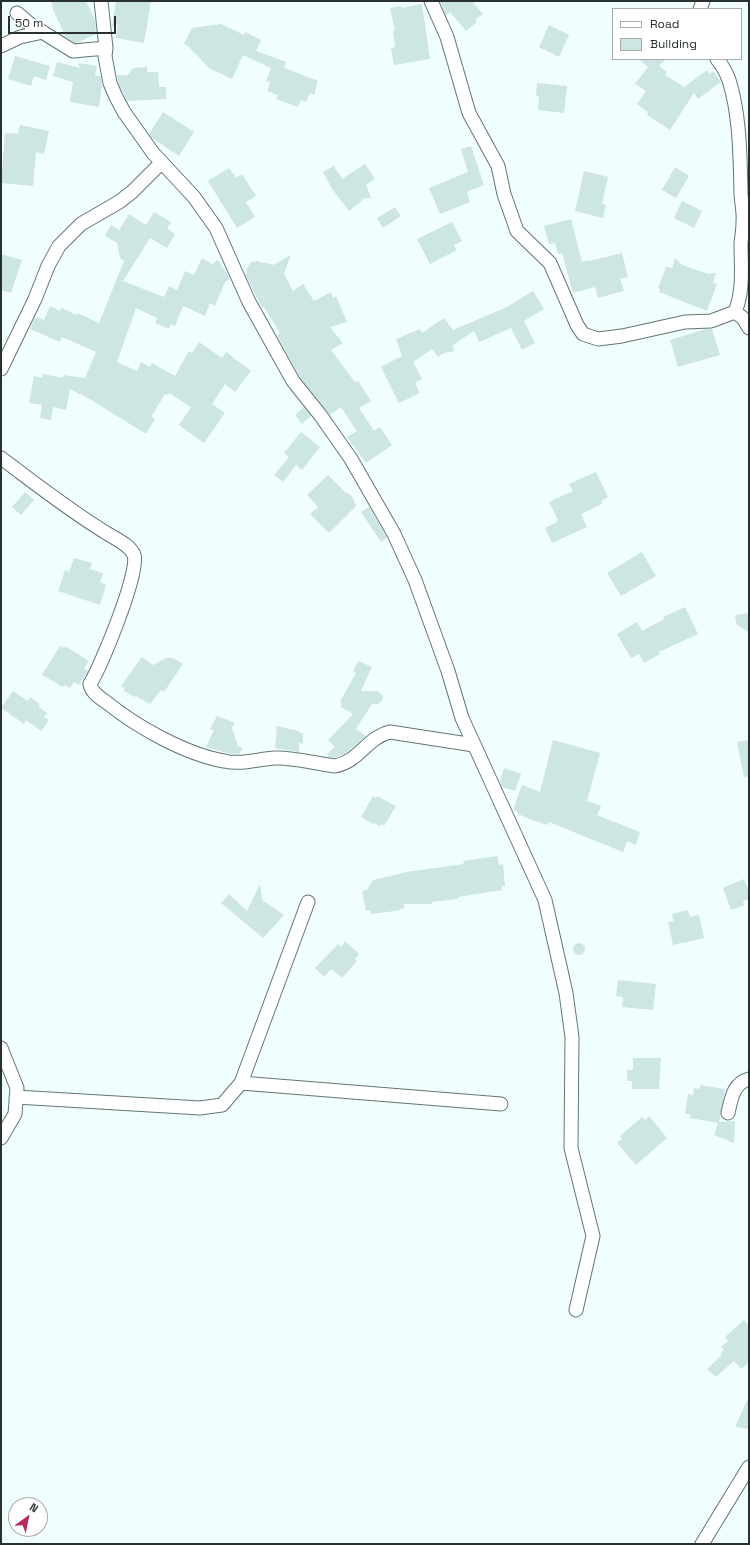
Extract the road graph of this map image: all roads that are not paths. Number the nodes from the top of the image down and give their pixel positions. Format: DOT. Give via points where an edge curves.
graph roads {
  1 [pos="101,1"];
  2 [pos="431,1"];
  3 [pos="17,13"];
  4 [pos="43,32"];
  5 [pos="1,46"];
  6 [pos="106,48"];
  7 [pos="718,60"];
  8 [pos="161,163"];
  9 [pos="746,219"];
  10 [pos="735,312"];
  11 [pos="749,328"];
  12 [pos="1,369"];
  13 [pos="1,458"];
  14 [pos="474,744"];
  15 [pos="308,902"];
  16 [pos="1,1048"];
  17 [pos="749,1079"];
  18 [pos="241,1083"];
  19 [pos="16,1097"];
  20 [pos="501,1104"];
  21 [pos="728,1113"];
  22 [pos="1,1138"];
  23 [pos="576,1310"];
  24 [pos="749,1467"];
  25 [pos="702,1544"];
  1 -- 6 [label="street"];
  2 -- 10 [label="street" via="447,37 470,113 498,166 504,194 517,231 550,263 583,334 598,339 622,336 685,322 711,321"];
  3 -- 4 [label="street"];
  4 -- 5 [label="street" via="20,37"];
  4 -- 6 [label="street" via="73,51"];
  6 -- 8 [label="street" via="110,83 116,97"];
  7 -- 9 [label="street" via="728,79 734,102 740,151 741,204"];
  8 -- 12 [label="street" via="132,192 81,224 60,246 48,266"];
  8 -- 14 [label="street" via="194,196 216,228 249,302 289,375 350,459 394,534 415,580 462,718"];
  9 -- 10 [label="street" via="741,242 739,302"];
  10 -- 11 [label="street" via="743,318"];
  13 -- 14 [label="street" via="66,507 122,543 133,554 135,563 128,591 103,659 90,684 100,697 129,720 196,753 236,763 275,758 341,765 352,760 381,734 390,732"];
  14 -- 23 [label="street" via="544,900 566,993 572,1037 571,1148 593,1236"];
  15 -- 18 [label="street"];
  16 -- 19 [label="street" via="17,1088"];
  17 -- 21 [label="street" via="736,1087"];
  18 -- 19 [label="street" via="222,1105 200,1108"];
  18 -- 20 [label="street"];
  19 -- 22 [label="street" via="15,1114"];
  24 -- 25 [label="street"];
}
